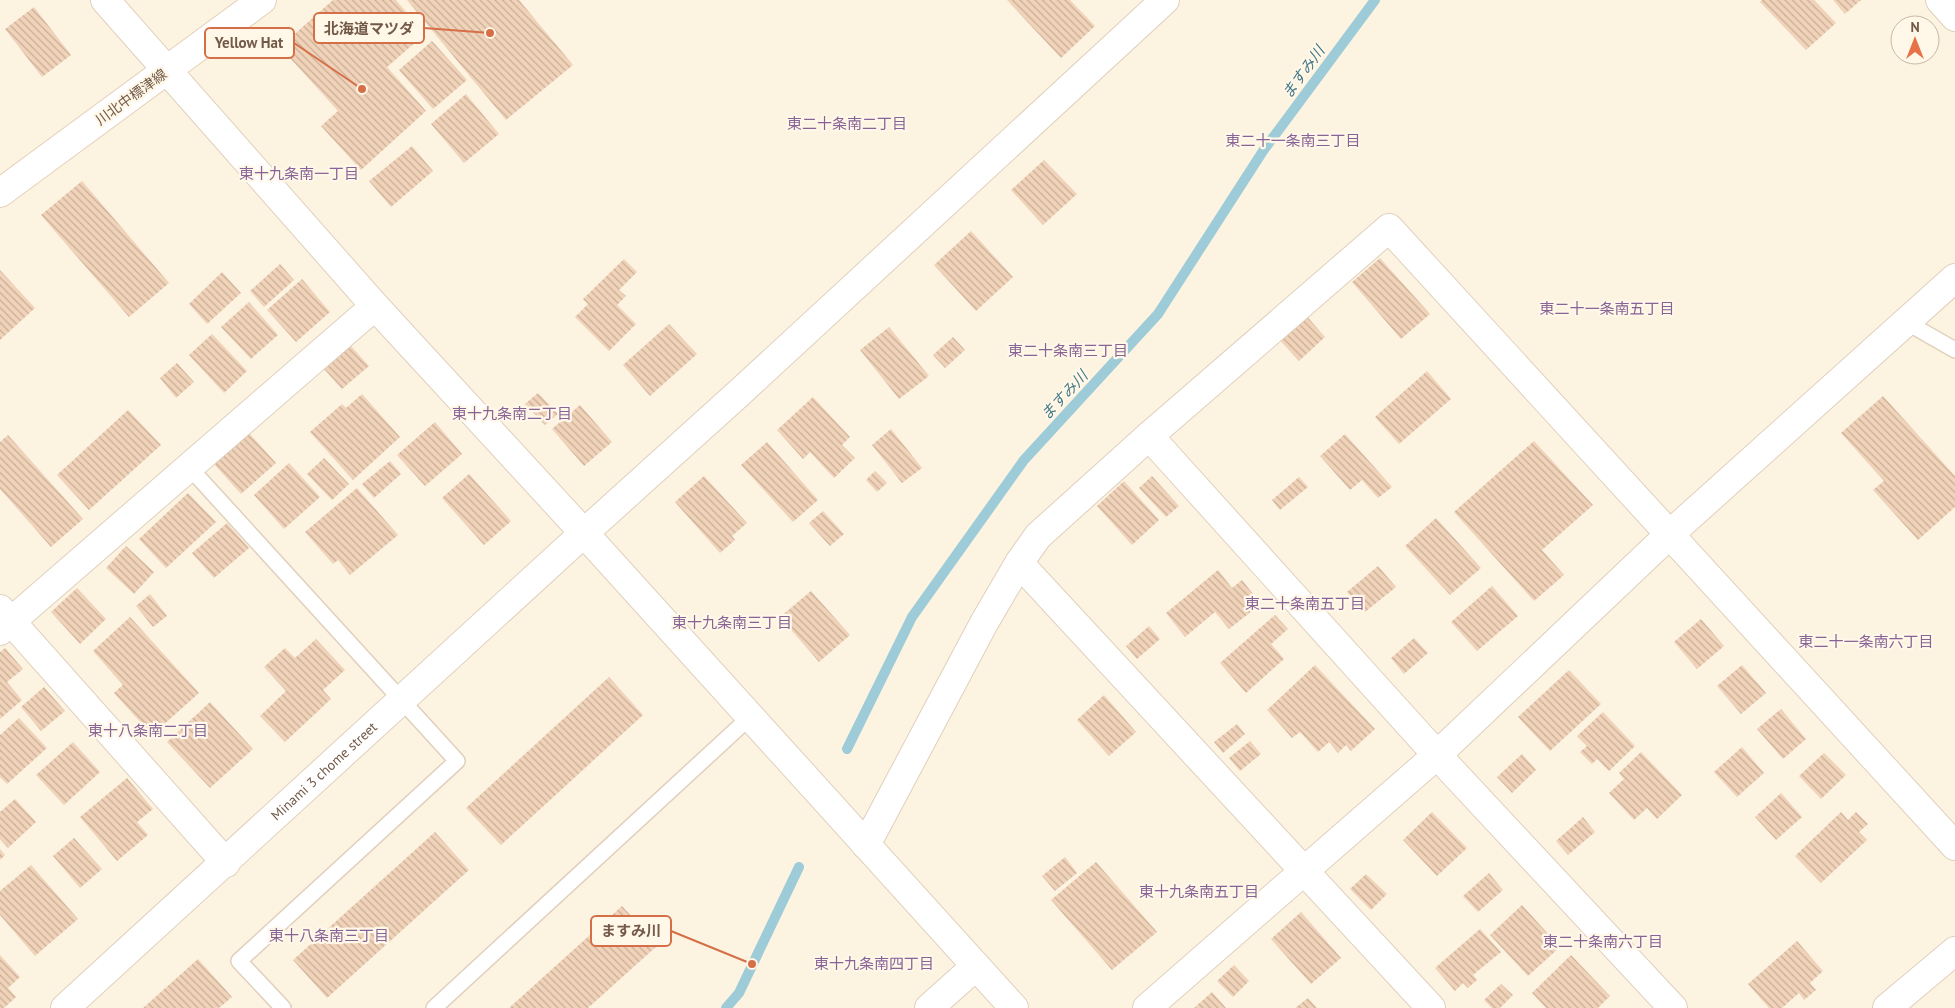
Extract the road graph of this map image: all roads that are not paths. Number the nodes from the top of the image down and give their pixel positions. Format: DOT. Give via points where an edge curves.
graph roads {
  1 [pos="104,0"];
  2 [pos="262,0"];
  3 [pos="1165,0"];
  4 [pos="1940,0"];
  5 [pos="1955,17"];
  6 [pos="167,71"];
  7 [pos="0,193"];
  8 [pos="1955,278"];
  9 [pos="374,306"];
  10 [pos="1906,322"];
  11 [pos="1955,350"];
  12 [pos="1149,436"];
  13 [pos="189,467"];
  14 [pos="584,533"];
  15 [pos="1671,533"];
  16 [pos="1018,563"];
  17 [pos="4,620"];
  18 [pos="401,701"];
  19 [pos="750,717"];
  20 [pos="1437,755"];
  21 [pos="866,845"];
  22 [pos="1955,846"];
  23 [pos="226,863"];
  24 [pos="1304,872"];
  25 [pos="1955,951"];
  26 [pos="976,966"];
  27 [pos="66,1008"];
  28 [pos="283,1008"];
  29 [pos="434,1008"];
  30 [pos="930,1008"];
  31 [pos="1014,1008"];
  32 [pos="1147,1008"];
  33 [pos="1431,1008"];
  34 [pos="1673,1008"];
  35 [pos="1887,1008"];
  1 -- 6 [label="street"];
  2 -- 6 [label="street, 川北中標津線"];
  3 -- 14 [label="street, Minami 3 chome street"];
  4 -- 5 [label="street"];
  6 -- 7 [label="street, 川北中標津線"];
  6 -- 9 [label="street"];
  8 -- 10 [label="street"];
  9 -- 13 [label="street"];
  9 -- 14 [label="street"];
  10 -- 11 [label="lane"];
  10 -- 15 [label="street"];
  12 -- 15 [label="street" via="1389,228"];
  12 -- 16 [label="street" via="1038,536"];
  12 -- 20 [label="street"];
  13 -- 17 [label="street"];
  13 -- 18 [label="lane"];
  14 -- 18 [label="street, Minami 3 chome street"];
  14 -- 19 [label="street"];
  15 -- 20 [label="street"];
  15 -- 22 [label="street"];
  16 -- 21 [label="street"];
  16 -- 24 [label="street"];
  17 -- 23 [label="street"];
  18 -- 23 [label="street, Minami 3 chome street"];
  18 -- 28 [label="lane" via="457,761 239,961"];
  19 -- 21 [label="street"];
  19 -- 29 [label="lane"];
  20 -- 24 [label="street"];
  20 -- 34 [label="street"];
  21 -- 26 [label="street"];
  23 -- 27 [label="street, Minami 3 chome street"];
  24 -- 32 [label="street"];
  24 -- 33 [label="street"];
  25 -- 35 [label="street"];
  26 -- 30 [label="street"];
  26 -- 31 [label="street"];
}
